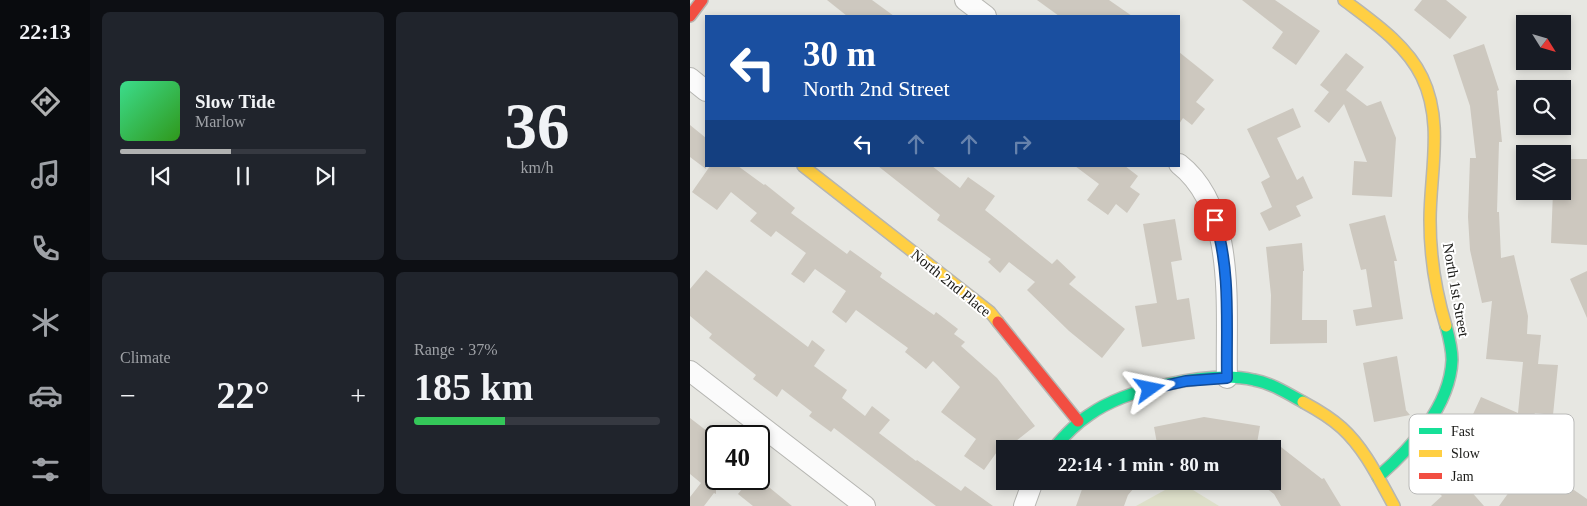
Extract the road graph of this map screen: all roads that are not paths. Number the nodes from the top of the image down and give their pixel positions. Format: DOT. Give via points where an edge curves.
graph roads {
  1 [pos="702,0"];
  2 [pos="965,0"];
  3 [pos="1344,0"];
  4 [pos="985,15"];
  5 [pos="690,16"];
  6 [pos="690,78"];
  7 [pos="705,90"];
  8 [pos="1180,165"];
  9 [pos="804,167"];
  10 [pos="690,371"];
  11 [pos="1227,378"];
  12 [pos="1433,414"];
  13 [pos="1078,421"];
  14 [pos="1061,440"];
  15 [pos="1409,446"];
  16 [pos="1378,477"];
  17 [pos="1030,490"];
  18 [pos="865,506"];
  19 [pos="1024,506"];
  20 [pos="1394,506"];
  1 -- 5 [label="street"];
  2 -- 4 [label="street"];
  3 -- 12 [label="street, North 1st Street" via="1388,34 1408,55 1422,77 1432,105 1436,136 1430,209 1432,258 1451,342 1452,366 1445,392"];
  6 -- 7 [label="street"];
  8 -- 11 [label="street" via="1199,184 1212,208 1219,232 1226,290"];
  9 -- 13 [label="street, North 2nd Place" via="990,312"];
  10 -- 18 [label="street"];
  11 -- 13 [label="street" via="1186,381 1133,392"];
  11 -- 16 [label="street" via="1252,379 1278,389 1334,421 1353,441"];
  13 -- 14 [label="street"];
  15 -- 16 [label="street, North 1st Street"];
  16 -- 20 [label="street"];
  17 -- 19 [label="street"];
}
